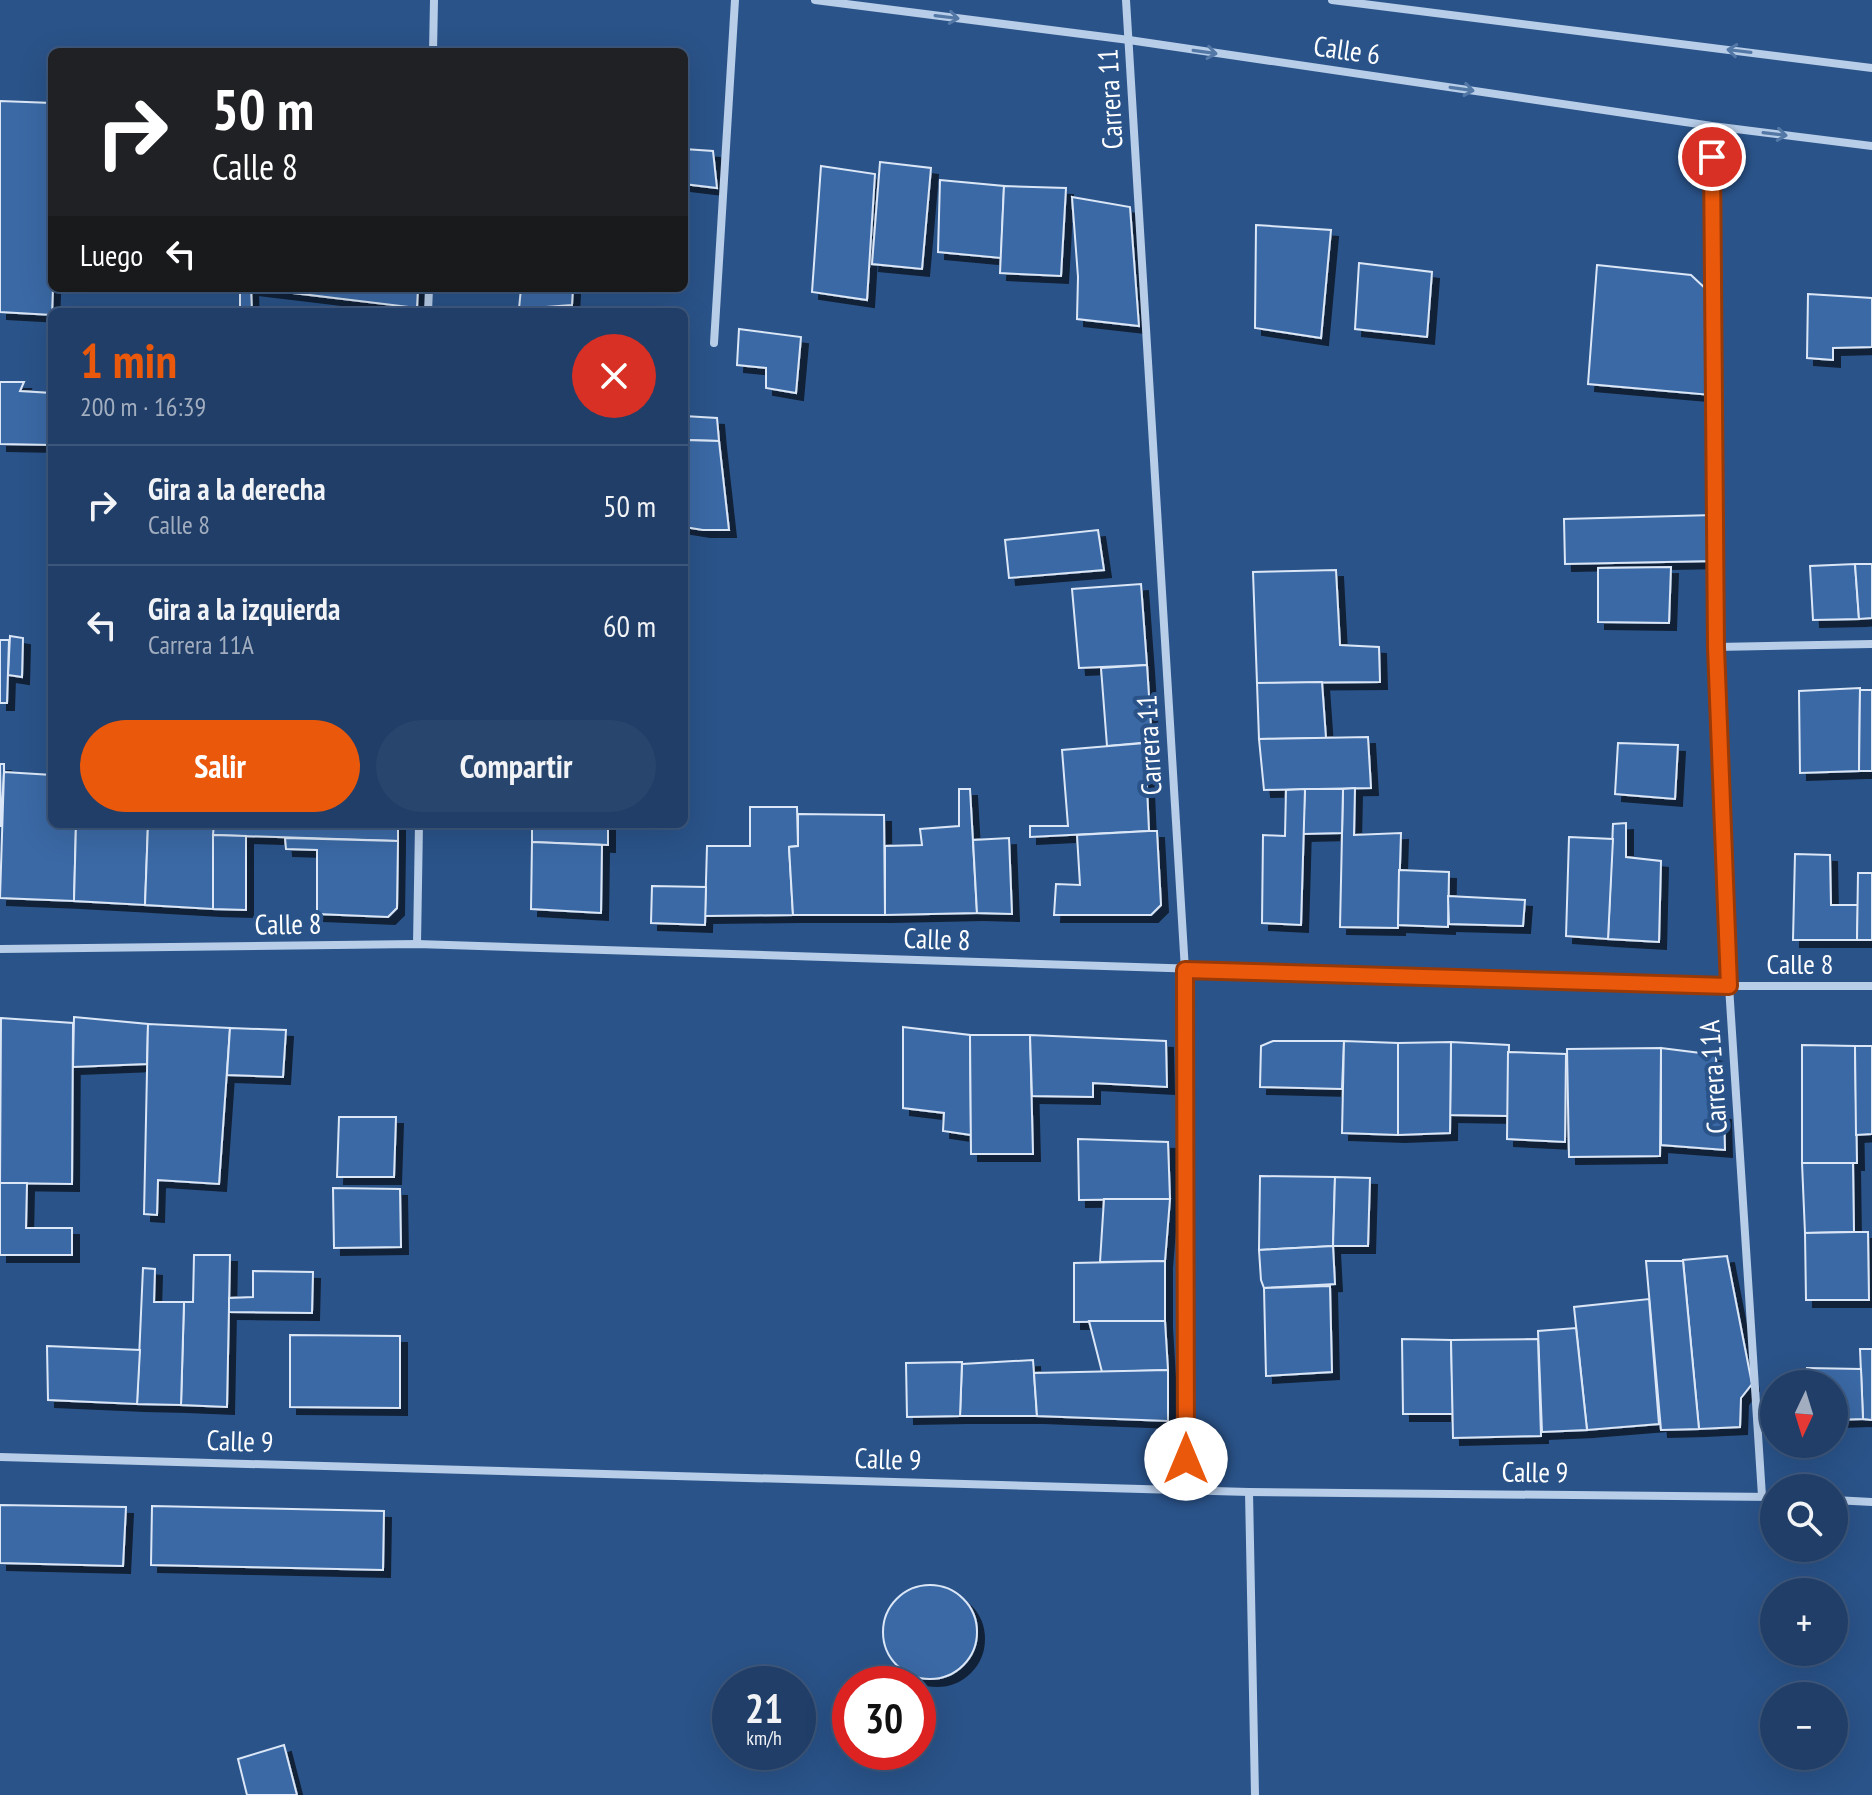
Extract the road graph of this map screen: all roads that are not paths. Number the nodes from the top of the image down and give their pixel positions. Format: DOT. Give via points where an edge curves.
graph roads {
  1 [pos="434,0"];
  2 [pos="735,0"];
  3 [pos="815,0"];
  4 [pos="1126,0"];
  5 [pos="1332,0"];
  6 [pos="1129,40"];
  7 [pos="433,48"];
  8 [pos="1872,68"];
  9 [pos="1712,126"];
  10 [pos="1872,146"];
  11 [pos="714,343"];
  12 [pos="1872,644"];
  13 [pos="1716,647"];
  14 [pos="419,828"];
  15 [pos="417,944"];
  16 [pos="0,949"];
  17 [pos="1185,970"];
  18 [pos="1729,986"];
  19 [pos="1872,986"];
  20 [pos="0,1457"];
  21 [pos="1761,1474"];
  22 [pos="1186,1489"];
  23 [pos="1249,1492"];
  24 [pos="1760,1496"];
  25 [pos="1848,1501"];
  26 [pos="1872,1502"];
  27 [pos="1255,1795"];
  1 -- 7 [label="street"];
  2 -- 11 [label="street"];
  3 -- 6 [label="street, Calle 6, one-way"];
  4 -- 6 [label="street, Carrera 11"];
  8 -- 5 [label="street, Calle 6, one-way"];
  6 -- 9 [label="street, Calle 6, one-way"];
  6 -- 17 [label="street, Carrera 11"];
  9 -- 10 [label="street, Calle 6, one-way"];
  9 -- 13 [label="street, Carrera 11A"];
  12 -- 13 [label="street"];
  13 -- 18 [label="street, Carrera 11A"];
  14 -- 15 [label="street"];
  15 -- 16 [label="street, Calle 8"];
  15 -- 17 [label="street, Calle 8"];
  17 -- 18 [label="street, Calle 8"];
  17 -- 22 [label="street, Carrera 11"];
  18 -- 19 [label="street, Calle 8"];
  18 -- 21 [label="street, Carrera 11A"];
  20 -- 22 [label="street, Calle 9"];
  22 -- 23 [label="street, Calle 9"];
  23 -- 24 [label="street, Calle 9"];
  23 -- 27 [label="street"];
  25 -- 26 [label="street"];
}
